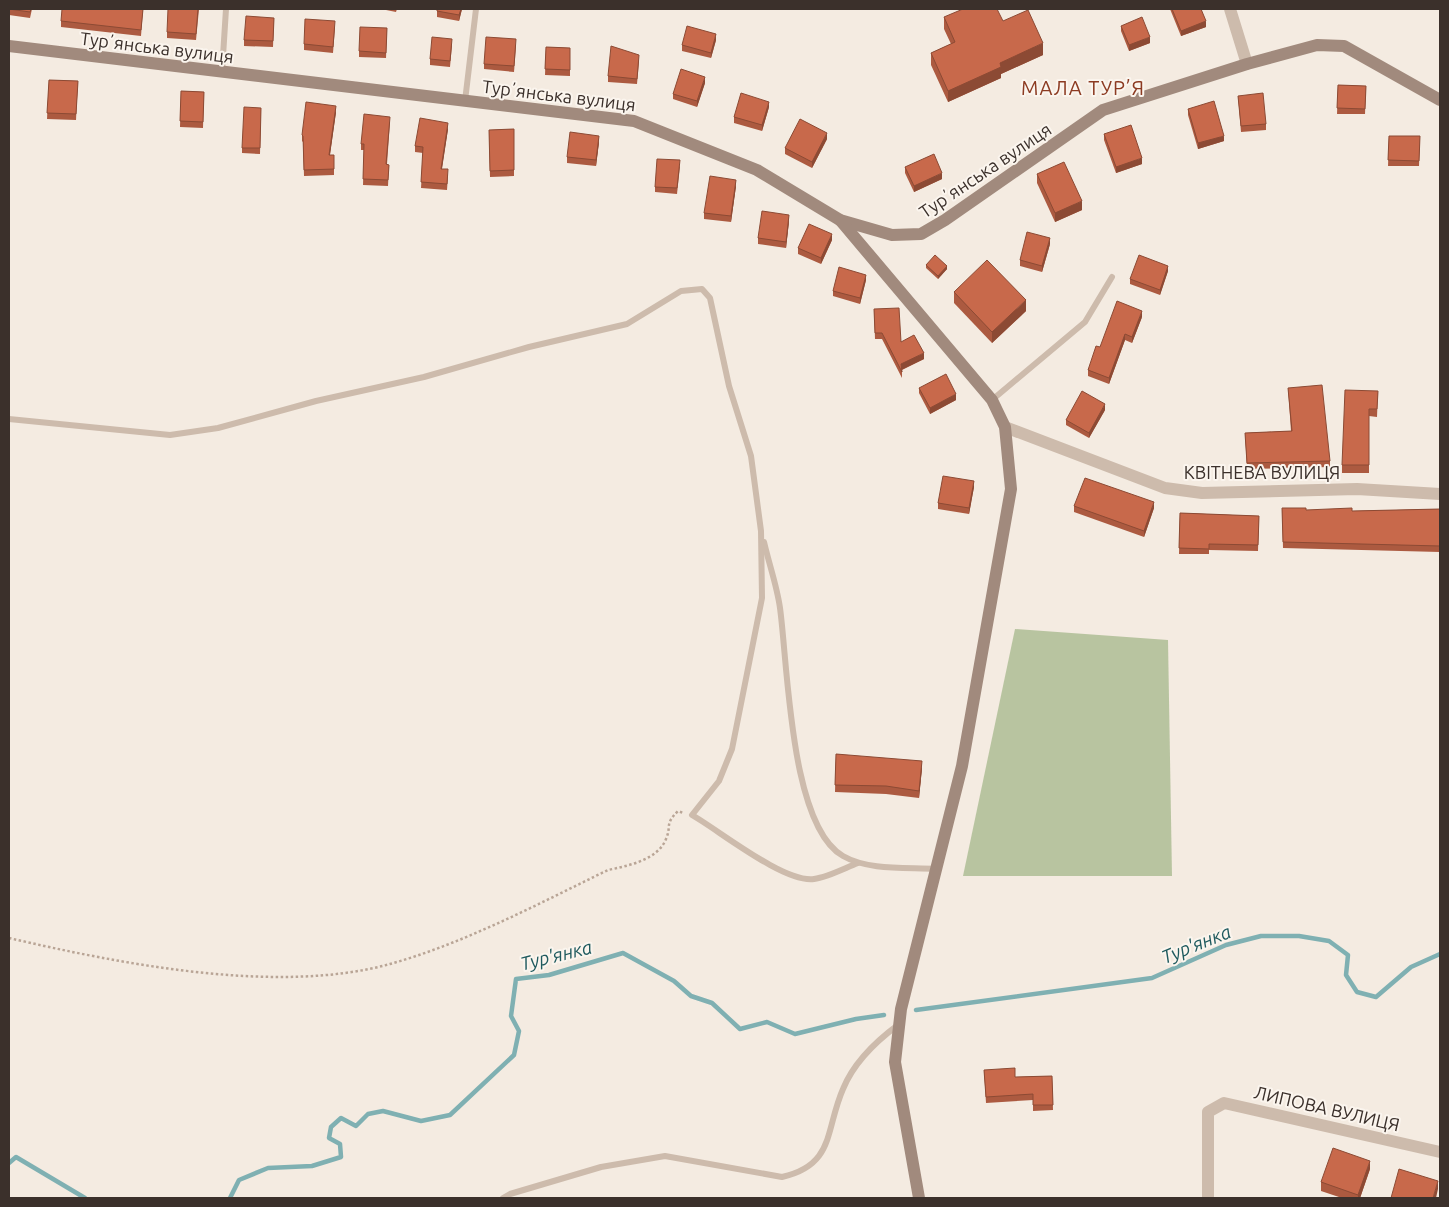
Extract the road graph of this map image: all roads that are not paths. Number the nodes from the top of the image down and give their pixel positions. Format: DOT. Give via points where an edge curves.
graph roads {
  1 [pos="226,9"];
  2 [pos="476,9"];
  3 [pos="1230,9"];
  4 [pos="9,46"];
  5 [pos="1247,64"];
  6 [pos="222,72"];
  7 [pos="1440,100"];
  8 [pos="464,101"];
  9 [pos="840,220"];
  10 [pos="1112,277"];
  11 [pos="992,400"];
  12 [pos="9,419"];
  13 [pos="1005,427"];
  14 [pos="1440,494"];
  15 [pos="761,531"];
  16 [pos="858,863"];
  17 [pos="937,869"];
  18 [pos="899,1024"];
  19 [pos="1440,1152"];
  20 [pos="511,1196"];
  21 [pos="503,1198"];
  22 [pos="919,1198"];
  23 [pos="1208,1198"];
  1 -- 6 [label="lane"];
  2 -- 8 [label="lane"];
  3 -- 5 [label="street"];
  4 -- 6 [label="street, Турʼянська вулиця"];
  5 -- 7 [label="street, Турʼянська вулиця" via="1317,45 1344,46"];
  5 -- 9 [label="street, Турʼянська вулиця" via="1103,110 921,234 892,235"];
  6 -- 8 [label="street, Турʼянська вулиця"];
  8 -- 9 [label="street, Турʼянська вулиця" via="634,121 758,170"];
  9 -- 11 [label="street"];
  10 -- 11 [label="lane" via="1085,322"];
  11 -- 13 [label="street"];
  12 -- 15 [label="lane" via="170,435 218,428 627,324 681,291 702,289 710,298 729,386 751,456"];
  13 -- 14 [label="street, КВІТНЕВА ВУЛИЦЯ" via="1165,488 1202,493 1357,489"];
  13 -- 17 [label="street" via="1011,490 962,766"];
  15 -- 16 [label="lane" via="780,607 794,739 810,806 817,828 832,848"];
  15 -- 16 [label="lane" via="762,598 732,749 719,781 692,815 791,875 814,879"];
  16 -- 17 [label="lane"];
  17 -- 18 [label="street" via="900,1009"];
  18 -- 20 [label="lane" via="872,1044 859,1062 843,1088 822,1155 800,1173 782,1177 665,1156 601,1167"];
  18 -- 22 [label="street" via="895,1062"];
  19 -- 23 [label="street, ЛИПОВА ВУЛИЦЯ" via="1224,1103 1208,1112"];
  20 -- 21 [label="lane"];
}
